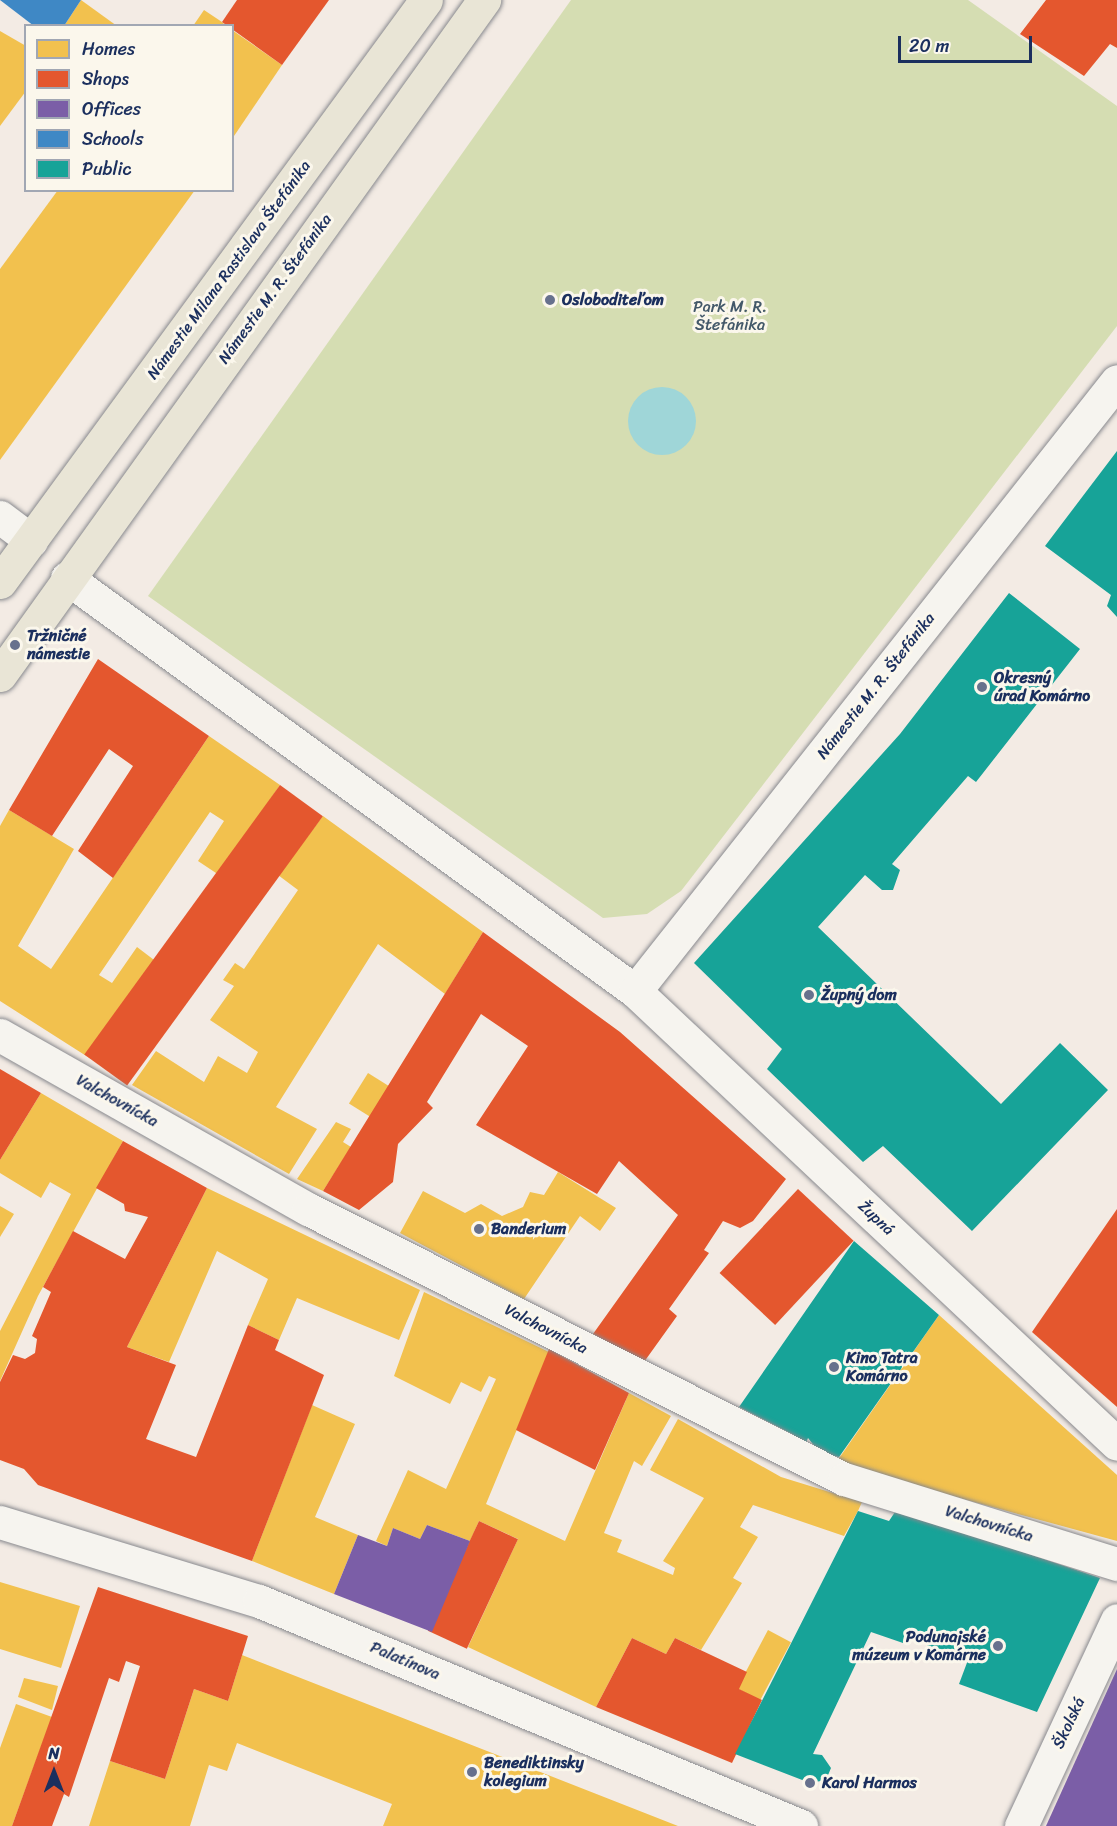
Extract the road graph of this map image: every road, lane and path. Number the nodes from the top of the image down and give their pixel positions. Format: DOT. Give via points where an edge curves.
graph roads {
  1 [pos="426,0"];
  2 [pos="484,0"];
  3 [pos="1117,381"];
  4 [pos="0,517"];
  5 [pos="30,540"];
  6 [pos="67,578"];
  7 [pos="0,582"];
  8 [pos="0,675"];
  9 [pos="635,991"];
  10 [pos="0,1035"];
  11 [pos="1117,1444"];
  12 [pos="0,1522"];
  13 [pos="1117,1564"];
  14 [pos="1117,1620"];
  15 [pos="801,1826"];
  16 [pos="1021,1826"];
  1 -- 5 [label="main road, Námestie Milana Rastislava Štefánika"];
  2 -- 6 [label="main road, Námestie M. R. Štefánika"];
  3 -- 9 [label="street, Námestie M. R. Štefánika"];
  4 -- 5 [label="street"];
  5 -- 6 [label="main road"];
  5 -- 7 [label="main road"];
  6 -- 8 [label="main road"];
  6 -- 9 [label="street, Župná"];
  9 -- 11 [label="street, Župná"];
  10 -- 13 [label="street, Valchovnícka" via="308,1209 844,1479"];
  12 -- 15 [label="street, Palatínova" via="259,1600"];
  14 -- 16 [label="street, Školská"];
}
